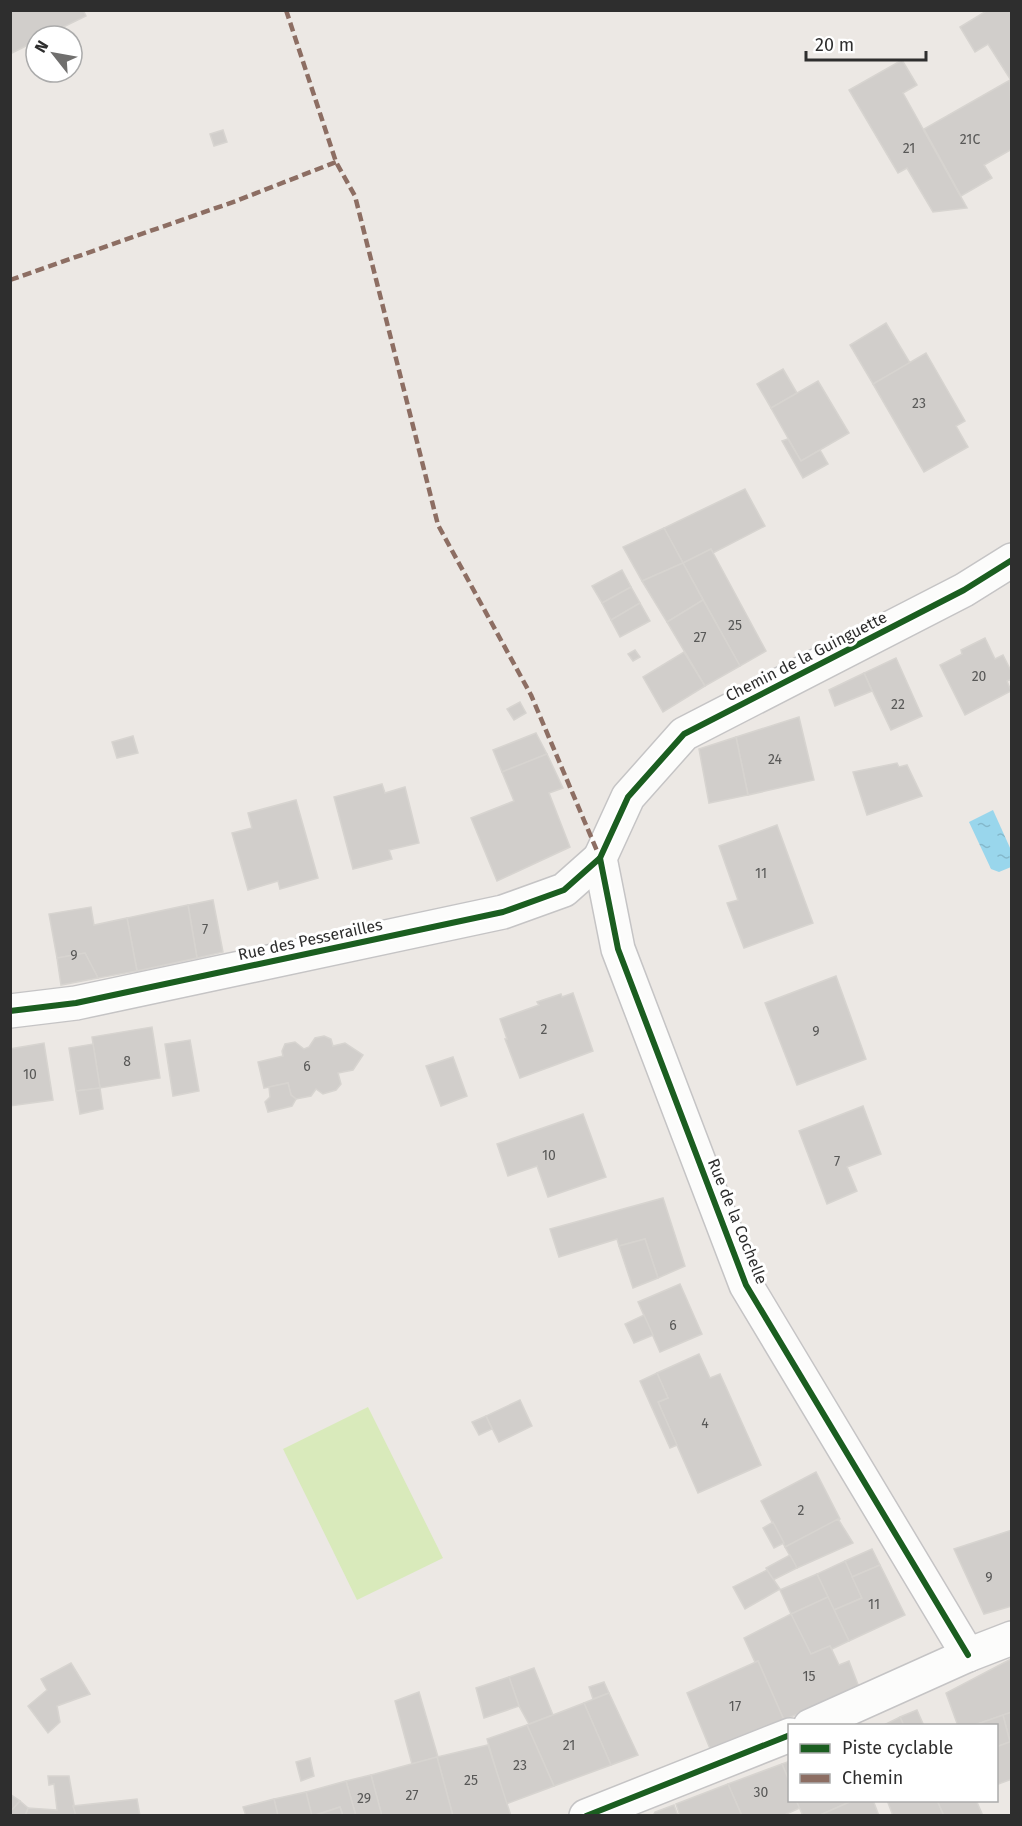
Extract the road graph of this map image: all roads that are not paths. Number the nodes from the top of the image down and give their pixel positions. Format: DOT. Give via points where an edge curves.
graph roads {
  1 [pos="1011,560"];
  2 [pos="600,858"];
  3 [pos="10,1011"];
  4 [pos="1011,1638"];
  5 [pos="968,1655"];
  6 [pos="812,1724"];
  7 [pos="788,1735"];
  8 [pos="586,1815"];
  1 -- 2 [label="street, Chemin de la Guinguette" via="964,590 684,734 628,797"];
  2 -- 3 [label="street, Rue des Pesserailles" via="564,890 503,912 76,1004"];
  2 -- 5 [label="street, Rue de la Cochelle" via="618,949 746,1285"];
  4 -- 5 [label="street"];
  5 -- 6 [label="street"];
  7 -- 8 [label="street"];
}
